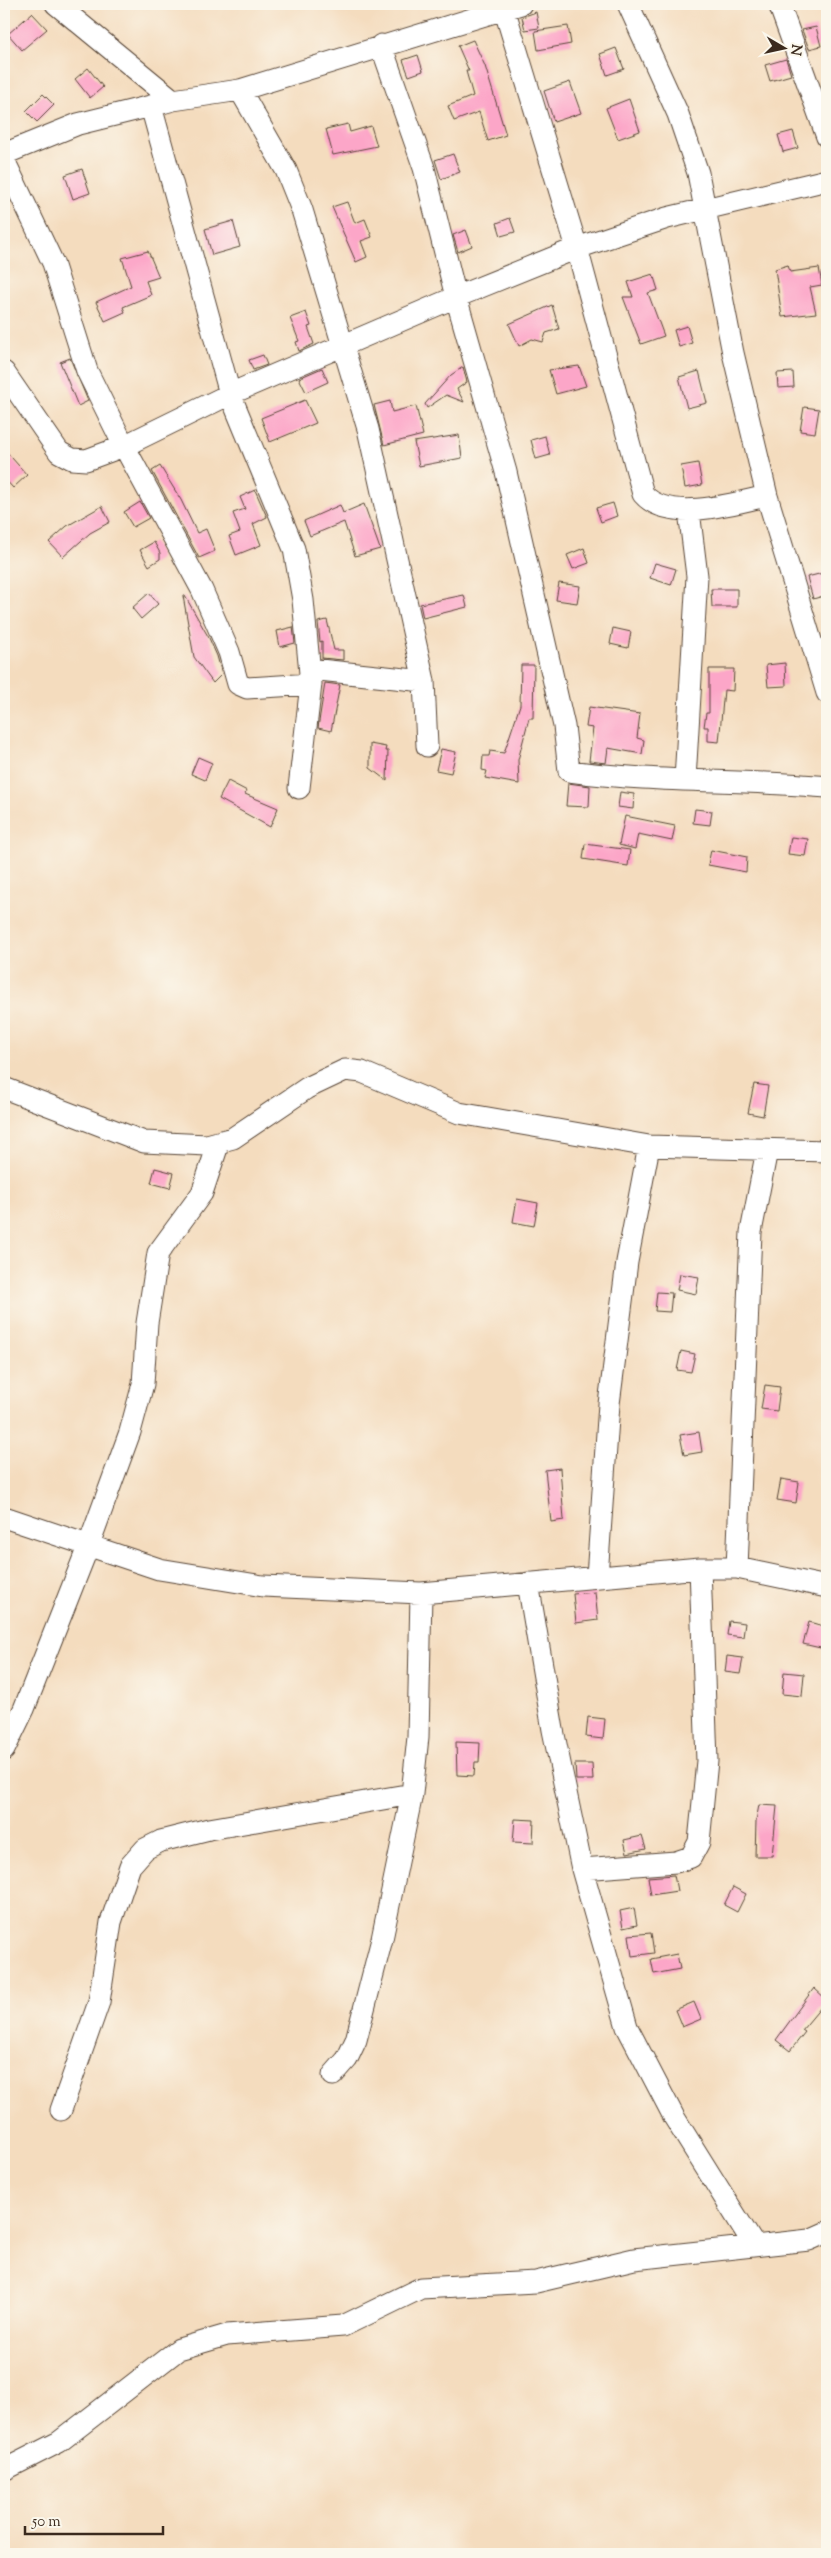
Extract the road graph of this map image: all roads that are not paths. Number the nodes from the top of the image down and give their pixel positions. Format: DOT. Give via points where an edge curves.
graph roads {
  1 [pos="56,4"];
  2 [pos="628,4"];
  3 [pos="779,4"];
  4 [pos="512,6"];
  5 [pos="381,45"];
  6 [pos="240,90"];
  7 [pos="173,100"];
  8 [pos="151,106"];
  9 [pos="827,136"];
  10 [pos="4,154"];
  11 [pos="4,160"];
  12 [pos="827,180"];
  13 [pos="706,208"];
  14 [pos="576,248"];
  15 [pos="456,297"];
  16 [pos="341,347"];
  17 [pos="4,372"];
  18 [pos="230,394"];
  19 [pos="124,446"];
  20 [pos="767,496"];
  21 [pos="689,511"];
  22 [pos="310,676"];
  23 [pos="424,681"];
  24 [pos="827,693"];
  25 [pos="427,746"];
  26 [pos="686,780"];
  27 [pos="827,787"];
  28 [pos="299,788"];
  29 [pos="4,1088"];
  30 [pos="219,1142"];
  31 [pos="649,1146"];
  32 [pos="767,1150"];
  33 [pos="827,1151"];
  34 [pos="4,1517"];
  35 [pos="88,1547"];
  36 [pos="700,1568"];
  37 [pos="736,1568"];
  38 [pos="597,1577"];
  39 [pos="528,1583"];
  40 [pos="827,1587"];
  41 [pos="421,1593"];
  42 [pos="4,1750"];
  43 [pos="412,1794"];
  44 [pos="582,1869"];
  45 [pos="333,2075"];
  46 [pos="61,2110"];
  47 [pos="827,2232"];
  48 [pos="754,2245"];
  49 [pos="4,2470"];
  1 -- 7 [label="street"];
  2 -- 13 [label="street" via="678,114"];
  3 -- 9 [label="street"];
  4 -- 5 [label="street"];
  4 -- 14 [label="street"];
  5 -- 6 [label="street"];
  5 -- 15 [label="street" via="424,168"];
  6 -- 7 [label="street"];
  6 -- 16 [label="street" via="286,170 302,210"];
  7 -- 8 [label="street"];
  8 -- 10 [label="street" via="78,124"];
  8 -- 18 [label="street"];
  11 -- 19 [label="street" via="53,263 87,371"];
  12 -- 13 [label="street"];
  13 -- 14 [label="street"];
  13 -- 20 [label="street" via="733,353"];
  14 -- 15 [label="street"];
  14 -- 21 [label="street" via="643,494 660,506"];
  15 -- 16 [label="street"];
  15 -- 26 [label="street" via="506,472 564,726 569,771 621,778"];
  16 -- 18 [label="street"];
  16 -- 23 [label="street" via="377,468"];
  17 -- 19 [label="street" via="59,452 72,459 86,460"];
  18 -- 19 [label="street"];
  18 -- 22 [label="street" via="294,549 303,600"];
  19 -- 22 [label="street" via="202,590 229,652 238,684 248,688"];
  20 -- 21 [label="street"];
  20 -- 24 [label="street"];
  21 -- 26 [label="street" via="697,576"];
  22 -- 23 [label="street"];
  22 -- 28 [label="street"];
  23 -- 25 [label="street"];
  26 -- 27 [label="street" via="780,782"];
  29 -- 30 [label="street" via="144,1142 207,1145"];
  30 -- 31 [label="street" via="233,1138 307,1088 344,1070 362,1072 459,1113"];
  30 -- 35 [label="street" via="202,1193 158,1253 147,1323 143,1384 130,1432"];
  31 -- 32 [label="street"];
  31 -- 38 [label="street" via="627,1262 609,1404"];
  32 -- 33 [label="street"];
  32 -- 37 [label="street" via="751,1232"];
  34 -- 35 [label="street"];
  35 -- 41 [label="street" via="159,1569 263,1586"];
  35 -- 42 [label="street" via="24,1709"];
  36 -- 37 [label="street"];
  36 -- 38 [label="street"];
  36 -- 44 [label="street" via="707,1761 699,1842 690,1857 676,1862"];
  37 -- 40 [label="street"];
  38 -- 39 [label="street"];
  39 -- 41 [label="street"];
  39 -- 44 [label="street" via="553,1730"];
  41 -- 43 [label="street" via="418,1737"];
  43 -- 45 [label="street" via="382,1939 356,2040 347,2059"];
  43 -- 46 [label="street" via="209,1829 161,1841 145,1849 130,1866 114,1912 99,2002"];
  44 -- 48 [label="street" via="627,2027 674,2117"];
  47 -- 48 [label="street" via="809,2240"];
  48 -- 49 [label="street" via="634,2260 536,2282 421,2288 343,2326 227,2335 179,2349 59,2442"];
}
